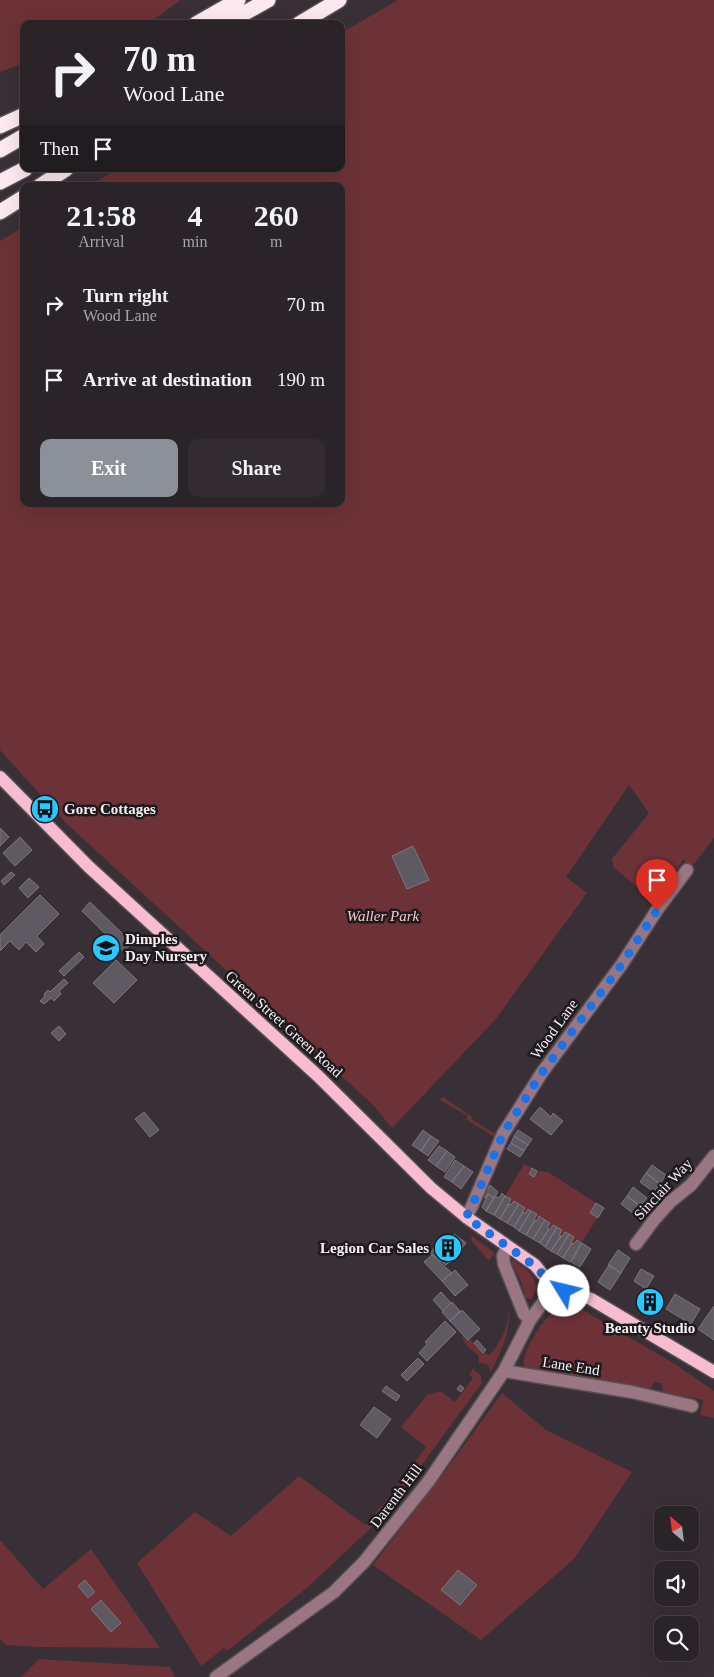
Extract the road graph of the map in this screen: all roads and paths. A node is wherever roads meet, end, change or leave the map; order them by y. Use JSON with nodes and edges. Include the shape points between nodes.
{"nodes":[{"id":1,"x":238,"y":0,"type":"edge"},
{"id":2,"x":268,"y":0,"type":"edge"},
{"id":3,"x":339,"y":0,"type":"edge"},
{"id":4,"x":203,"y":20,"type":"edge"},
{"id":5,"x":232,"y":20,"type":"edge"},
{"id":6,"x":306,"y":20,"type":"edge"},
{"id":7,"x":20,"y":117,"type":"edge"},
{"id":8,"x":0,"y":126,"type":"edge"},
{"id":9,"x":20,"y":138,"type":"edge"},
{"id":10,"x":0,"y":150,"type":"edge"},
{"id":11,"x":20,"y":172,"type":"edge"},
{"id":12,"x":61,"y":172,"type":"edge"},
{"id":13,"x":0,"y":182,"type":"edge"},
{"id":14,"x":46,"y":182,"type":"edge"},
{"id":15,"x":20,"y":200,"type":"edge"},
{"id":16,"x":0,"y":212,"type":"edge"},
{"id":17,"x":0,"y":777,"type":"edge"},
{"id":18,"x":687,"y":870,"type":"dead end"},
{"id":19,"x":714,"y":1156,"type":"edge"},
{"id":20,"x":466,"y":1217,"type":"junction"},
{"id":21,"x":636,"y":1244,"type":"dead end"},
{"id":22,"x":508,"y":1247,"type":"junction"},
{"id":23,"x":552,"y":1290,"type":"junction"},
{"id":24,"x":530,"y":1320,"type":"junction"},
{"id":25,"x":504,"y":1371,"type":"junction"},
{"id":26,"x":714,"y":1372,"type":"edge"},
{"id":27,"x":692,"y":1406,"type":"dead end"},
{"id":28,"x":216,"y":1677,"type":"edge"}],
"edges":[{"from":1,"to":4,"type":"highway"},
{"from":2,"to":5,"type":"highway"},
{"from":3,"to":6,"type":"highway"},
{"from":7,"to":8,"type":"highway"},
{"from":9,"to":10,"type":"highway"},
{"from":11,"to":13,"type":"highway"},
{"from":12,"to":14,"type":"highway"},
{"from":15,"to":16,"type":"highway"},
{"from":17,"to":20,"type":"main road","name":"Green Street Green Road","via":[[89,867],[318,1076],[431,1188]]},
{"from":18,"to":20,"type":"street","name":"Wood Lane","via":[[541,1074],[503,1134]]},
{"from":19,"to":21,"type":"street","name":"Sinclair Way"},
{"from":20,"to":22,"type":"main road","name":"Green Street Green Road"},
{"from":22,"to":23,"type":"main road","name":"Green Street Green Road","via":[[535,1266]]},
{"from":22,"to":24,"type":"street","via":[[503,1258],[524,1314]]},
{"from":23,"to":24,"type":"street","name":"Darenth Hill"},
{"from":23,"to":26,"type":"main road","via":[[592,1299]]},
{"from":24,"to":25,"type":"street","name":"Darenth Hill"},
{"from":25,"to":27,"type":"street","name":"Lane End","via":[[632,1392]]},
{"from":25,"to":28,"type":"street","name":"Darenth Hill","via":[[428,1482],[364,1562],[334,1592]]}]}
